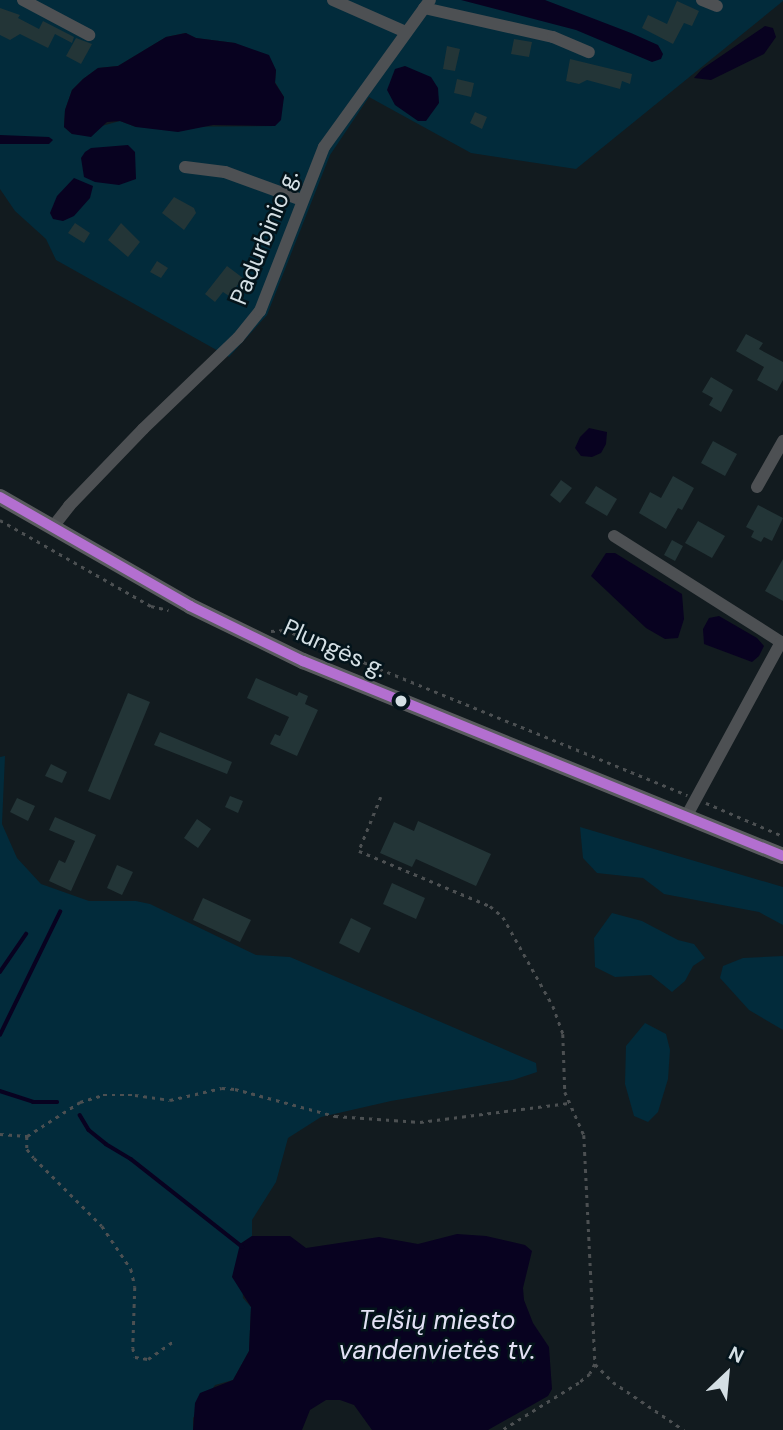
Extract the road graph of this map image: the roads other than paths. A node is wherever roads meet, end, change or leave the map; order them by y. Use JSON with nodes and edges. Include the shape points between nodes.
{"nodes":[{"id":1,"x":23,"y":0,"type":"edge"},
{"id":2,"x":333,"y":0,"type":"edge"},
{"id":3,"x":702,"y":0,"type":"edge"},
{"id":4,"x":427,"y":4,"type":"edge"},
{"id":5,"x":717,"y":6,"type":"dead end"},
{"id":6,"x":406,"y":32,"type":"junction"},
{"id":7,"x":89,"y":35,"type":"dead end"},
{"id":8,"x":589,"y":52,"type":"dead end"},
{"id":9,"x":185,"y":167,"type":"dead end"},
{"id":10,"x":302,"y":200,"type":"junction"},
{"id":11,"x":783,"y":441,"type":"edge"},
{"id":12,"x":757,"y":487,"type":"dead end"},
{"id":13,"x":0,"y":498,"type":"edge"},
{"id":14,"x":52,"y":528,"type":"junction"},
{"id":15,"x":614,"y":536,"type":"dead end"},
{"id":16,"x":781,"y":642,"type":"edge"},
{"id":17,"x":687,"y":817,"type":"junction"},
{"id":18,"x":783,"y":856,"type":"edge"}],
"edges":[{"from":1,"to":7,"type":"street"},
{"from":2,"to":6,"type":"street"},
{"from":3,"to":5,"type":"street"},
{"from":4,"to":6,"type":"street","name":"Padurbinio g."},
{"from":4,"to":8,"type":"street","via":[[553,37]]},
{"from":6,"to":10,"type":"street","name":"Padurbinio g.","via":[[324,147]]},
{"from":9,"to":10,"type":"street","via":[[225,172]]},
{"from":10,"to":14,"type":"street","name":"Padurbinio g.","via":[[260,311]]},
{"from":11,"to":12,"type":"street"},
{"from":13,"to":14,"type":"main road","name":"Plungės g."},
{"from":14,"to":17,"type":"main road","name":"Plungės g.","via":[[190,606],[303,661]]},
{"from":15,"to":16,"type":"street"},
{"from":16,"to":17,"type":"street"},
{"from":17,"to":18,"type":"main road","name":"Plungės g."}]}
